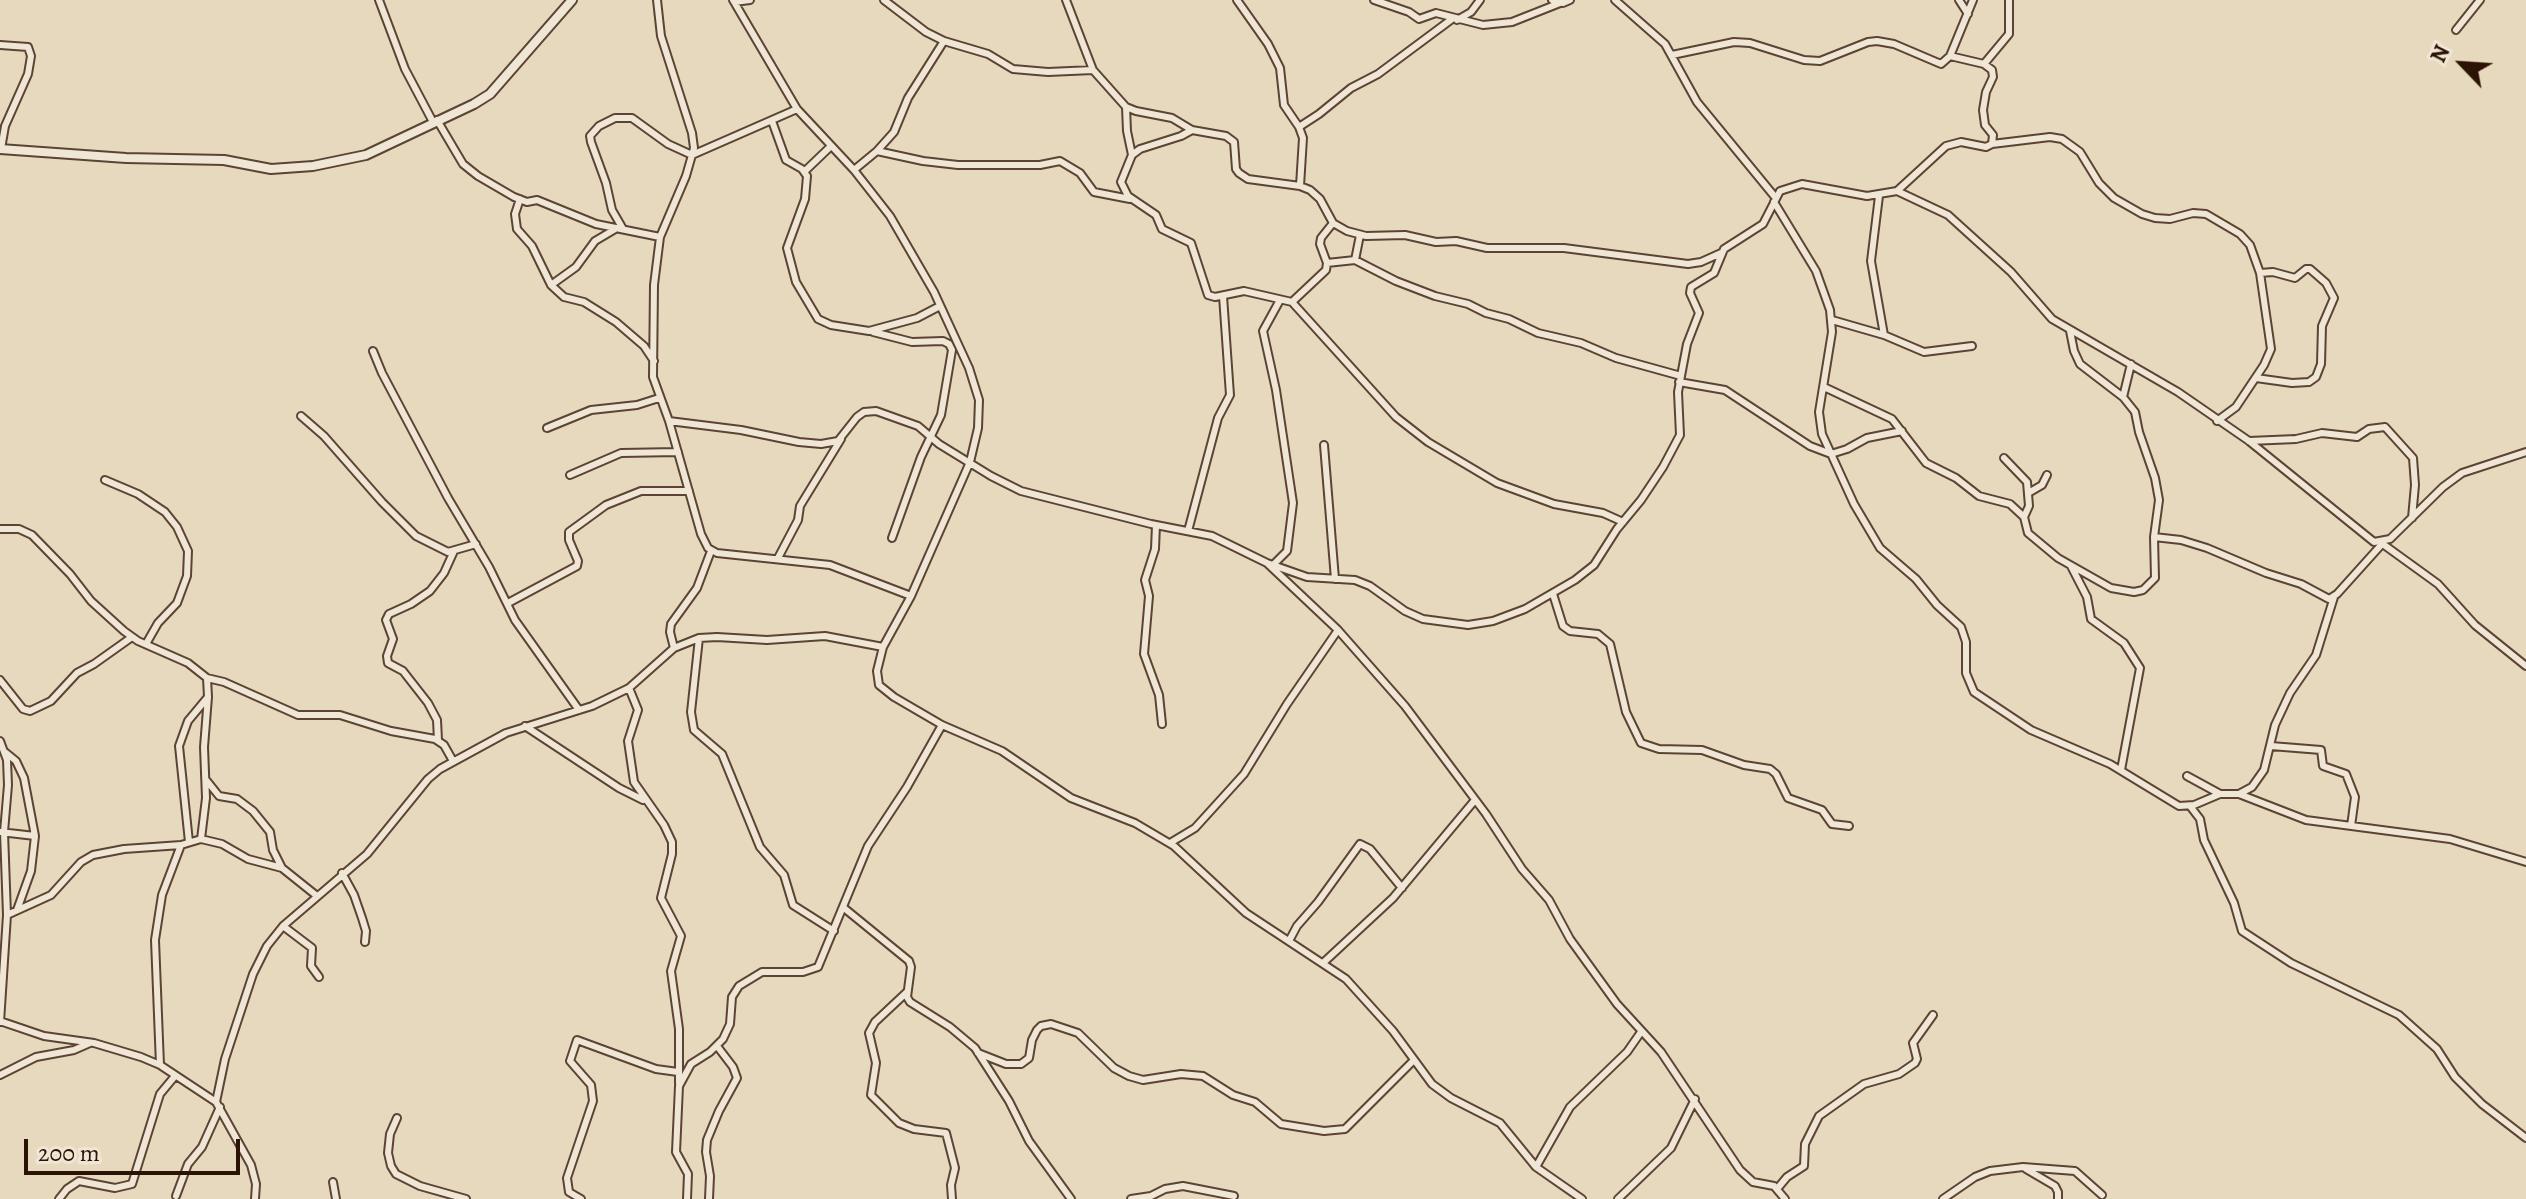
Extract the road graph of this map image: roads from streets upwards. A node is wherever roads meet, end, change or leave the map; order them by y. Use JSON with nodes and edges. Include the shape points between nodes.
{"nodes":[{"id":1,"x":379,"y":0,"type":"edge"},
{"id":2,"x":572,"y":0,"type":"edge"},
{"id":3,"x":657,"y":0,"type":"edge"},
{"id":4,"x":750,"y":0,"type":"edge"},
{"id":5,"x":884,"y":0,"type":"edge"},
{"id":6,"x":1066,"y":0,"type":"edge"},
{"id":7,"x":1237,"y":0,"type":"edge"},
{"id":8,"x":1374,"y":0,"type":"edge"},
{"id":9,"x":1480,"y":0,"type":"edge"},
{"id":10,"x":1552,"y":0,"type":"edge"},
{"id":11,"x":1570,"y":0,"type":"edge"},
{"id":12,"x":1615,"y":0,"type":"edge"},
{"id":13,"x":1959,"y":0,"type":"edge"},
{"id":14,"x":1973,"y":0,"type":"edge"},
{"id":15,"x":2009,"y":0,"type":"edge"},
{"id":16,"x":2480,"y":0,"type":"edge"},
{"id":17,"x":733,"y":1,"type":"edge"},
{"id":18,"x":1560,"y":3,"type":"junction"},
{"id":19,"x":1968,"y":14,"type":"junction"},
{"id":20,"x":1455,"y":19,"type":"junction"},
{"id":21,"x":2456,"y":30,"type":"dead end"},
{"id":22,"x":944,"y":41,"type":"junction"},
{"id":23,"x":0,"y":45,"type":"edge"},
{"id":24,"x":1672,"y":55,"type":"junction"},
{"id":25,"x":1950,"y":56,"type":"junction"},
{"id":26,"x":1984,"y":64,"type":"junction"},
{"id":27,"x":1093,"y":70,"type":"junction"},
{"id":28,"x":1126,"y":107,"type":"junction"},
{"id":29,"x":797,"y":109,"type":"junction"},
{"id":30,"x":435,"y":121,"type":"junction"},
{"id":31,"x":772,"y":121,"type":"junction"},
{"id":32,"x":1299,"y":127,"type":"junction"},
{"id":33,"x":1192,"y":130,"type":"junction"},
{"id":34,"x":1992,"y":144,"type":"junction"},
{"id":35,"x":830,"y":147,"type":"junction"},
{"id":36,"x":1,"y":149,"type":"edge"},
{"id":37,"x":877,"y":151,"type":"junction"},
{"id":38,"x":692,"y":155,"type":"junction"},
{"id":39,"x":1132,"y":155,"type":"junction"},
{"id":40,"x":854,"y":170,"type":"junction"},
{"id":41,"x":805,"y":171,"type":"junction"},
{"id":42,"x":1300,"y":186,"type":"junction"},
{"id":43,"x":1897,"y":191,"type":"junction"},
{"id":44,"x":1879,"y":196,"type":"junction"},
{"id":45,"x":520,"y":199,"type":"junction"},
{"id":46,"x":1133,"y":200,"type":"junction"},
{"id":47,"x":1775,"y":200,"type":"junction"},
{"id":48,"x":1333,"y":223,"type":"junction"},
{"id":49,"x":621,"y":228,"type":"junction"},
{"id":50,"x":1360,"y":235,"type":"junction"},
{"id":51,"x":660,"y":237,"type":"junction"},
{"id":52,"x":1722,"y":252,"type":"junction"},
{"id":53,"x":1355,"y":260,"type":"junction"},
{"id":54,"x":1327,"y":263,"type":"junction"},
{"id":55,"x":2260,"y":273,"type":"junction"},
{"id":56,"x":551,"y":285,"type":"junction"},
{"id":57,"x":1223,"y":296,"type":"junction"},
{"id":58,"x":1280,"y":300,"type":"junction"},
{"id":59,"x":1292,"y":302,"type":"junction"},
{"id":60,"x":940,"y":306,"type":"junction"},
{"id":61,"x":1832,"y":320,"type":"junction"},
{"id":62,"x":869,"y":331,"type":"junction"},
{"id":63,"x":2070,"y":331,"type":"junction"},
{"id":64,"x":1884,"y":335,"type":"junction"},
{"id":65,"x":1972,"y":346,"type":"dead end"},
{"id":66,"x":373,"y":351,"type":"dead end"},
{"id":67,"x":654,"y":361,"type":"junction"},
{"id":68,"x":2131,"y":364,"type":"junction"},
{"id":69,"x":2256,"y":378,"type":"junction"},
{"id":70,"x":1680,"y":379,"type":"junction"},
{"id":71,"x":1824,"y":387,"type":"junction"},
{"id":72,"x":2123,"y":397,"type":"junction"},
{"id":73,"x":659,"y":398,"type":"junction"},
{"id":74,"x":301,"y":416,"type":"dead end"},
{"id":75,"x":669,"y":421,"type":"junction"},
{"id":76,"x":2217,"y":421,"type":"junction"},
{"id":77,"x":547,"y":428,"type":"dead end"},
{"id":78,"x":1902,"y":431,"type":"junction"},
{"id":79,"x":931,"y":437,"type":"junction"},
{"id":80,"x":841,"y":439,"type":"junction"},
{"id":81,"x":2249,"y":441,"type":"junction"},
{"id":82,"x":1324,"y":445,"type":"dead end"},
{"id":83,"x":678,"y":452,"type":"junction"},
{"id":84,"x":2526,"y":452,"type":"edge"},
{"id":85,"x":1831,"y":454,"type":"junction"},
{"id":86,"x":2004,"y":458,"type":"dead end"},
{"id":87,"x":970,"y":462,"type":"junction"},
{"id":88,"x":570,"y":475,"type":"dead end"},
{"id":89,"x":2047,"y":475,"type":"dead end"},
{"id":90,"x":105,"y":480,"type":"dead end"},
{"id":91,"x":689,"y":491,"type":"junction"},
{"id":92,"x":2030,"y":492,"type":"junction"},
{"id":93,"x":2024,"y":517,"type":"junction"},
{"id":94,"x":2412,"y":518,"type":"junction"},
{"id":95,"x":1623,"y":522,"type":"junction"},
{"id":96,"x":1156,"y":525,"type":"junction"},
{"id":97,"x":0,"y":529,"type":"edge"},
{"id":98,"x":1188,"y":531,"type":"junction"},
{"id":99,"x":2154,"y":537,"type":"junction"},
{"id":100,"x":892,"y":538,"type":"dead end"},
{"id":101,"x":2381,"y":543,"type":"junction"},
{"id":102,"x":476,"y":544,"type":"junction"},
{"id":103,"x":454,"y":551,"type":"junction"},
{"id":104,"x":711,"y":551,"type":"junction"},
{"id":105,"x":778,"y":558,"type":"junction"},
{"id":106,"x":1270,"y":564,"type":"junction"},
{"id":107,"x":2071,"y":566,"type":"junction"},
{"id":108,"x":1335,"y":579,"type":"junction"},
{"id":109,"x":1553,"y":594,"type":"junction"},
{"id":110,"x":911,"y":596,"type":"junction"},
{"id":111,"x":2335,"y":596,"type":"junction"},
{"id":112,"x":508,"y":603,"type":"junction"},
{"id":113,"x":1338,"y":630,"type":"junction"},
{"id":114,"x":132,"y":637,"type":"junction"},
{"id":115,"x":699,"y":638,"type":"junction"},
{"id":116,"x":146,"y":644,"type":"junction"},
{"id":117,"x":883,"y":647,"type":"junction"},
{"id":118,"x":674,"y":648,"type":"junction"},
{"id":119,"x":2526,"y":666,"type":"edge"},
{"id":120,"x":207,"y":678,"type":"junction"},
{"id":121,"x":0,"y":680,"type":"edge"},
{"id":122,"x":629,"y":688,"type":"junction"},
{"id":123,"x":208,"y":697,"type":"junction"},
{"id":124,"x":579,"y":710,"type":"junction"},
{"id":125,"x":1162,"y":724,"type":"dead end"},
{"id":126,"x":942,"y":725,"type":"junction"},
{"id":127,"x":525,"y":726,"type":"junction"},
{"id":128,"x":438,"y":740,"type":"junction"},
{"id":129,"x":0,"y":741,"type":"edge"},
{"id":130,"x":2271,"y":746,"type":"junction"},
{"id":131,"x":5,"y":752,"type":"junction"},
{"id":132,"x":453,"y":761,"type":"junction"},
{"id":133,"x":2121,"y":770,"type":"junction"},
{"id":134,"x":2187,"y":776,"type":"dead end"},
{"id":135,"x":207,"y":781,"type":"junction"},
{"id":136,"x":2220,"y":794,"type":"junction"},
{"id":137,"x":2239,"y":794,"type":"junction"},
{"id":138,"x":1475,"y":800,"type":"junction"},
{"id":139,"x":646,"y":802,"type":"junction"},
{"id":140,"x":2190,"y":806,"type":"junction"},
{"id":141,"x":1849,"y":826,"type":"dead end"},
{"id":142,"x":2351,"y":826,"type":"junction"},
{"id":143,"x":2,"y":832,"type":"edge"},
{"id":144,"x":35,"y":836,"type":"junction"},
{"id":145,"x":201,"y":839,"type":"junction"},
{"id":146,"x":1170,"y":843,"type":"junction"},
{"id":147,"x":185,"y":844,"type":"junction"},
{"id":148,"x":2526,"y":862,"type":"edge"},
{"id":149,"x":282,"y":868,"type":"junction"},
{"id":150,"x":342,"y":873,"type":"junction"},
{"id":151,"x":1402,"y":888,"type":"junction"},
{"id":152,"x":317,"y":896,"type":"junction"},
{"id":153,"x":844,"y":908,"type":"junction"},
{"id":154,"x":17,"y":910,"type":"junction"},
{"id":155,"x":7,"y":915,"type":"junction"},
{"id":156,"x":3,"y":924,"type":"edge"},
{"id":157,"x":283,"y":926,"type":"junction"},
{"id":158,"x":834,"y":931,"type":"junction"},
{"id":159,"x":1289,"y":941,"type":"junction"},
{"id":160,"x":365,"y":942,"type":"dead end"},
{"id":161,"x":1323,"y":963,"type":"junction"},
{"id":162,"x":319,"y":977,"type":"dead end"},
{"id":163,"x":907,"y":992,"type":"junction"},
{"id":164,"x":1933,"y":1015,"type":"dead end"},
{"id":165,"x":0,"y":1021,"type":"edge"},
{"id":166,"x":1641,"y":1032,"type":"junction"},
{"id":167,"x":90,"y":1043,"type":"junction"},
{"id":168,"x":717,"y":1046,"type":"junction"},
{"id":169,"x":978,"y":1053,"type":"junction"},
{"id":170,"x":1414,"y":1060,"type":"junction"},
{"id":171,"x":160,"y":1065,"type":"junction"},
{"id":172,"x":678,"y":1072,"type":"junction"},
{"id":173,"x":0,"y":1075,"type":"edge"},
{"id":174,"x":175,"y":1076,"type":"junction"},
{"id":175,"x":679,"y":1086,"type":"junction"},
{"id":176,"x":1695,"y":1099,"type":"junction"},
{"id":177,"x":218,"y":1105,"type":"junction"},
{"id":178,"x":397,"y":1118,"type":"dead end"},
{"id":179,"x":2526,"y":1138,"type":"edge"},
{"id":180,"x":1536,"y":1167,"type":"junction"},
{"id":181,"x":2023,"y":1167,"type":"junction"},
{"id":182,"x":333,"y":1182,"type":"dead end"},
{"id":183,"x":1777,"y":1189,"type":"junction"},
{"id":184,"x":2102,"y":1195,"type":"dead end"},
{"id":185,"x":176,"y":1196,"type":"dead end"},
{"id":186,"x":1234,"y":1196,"type":"dead end"},
{"id":187,"x":59,"y":1199,"type":"edge"},
{"id":188,"x":255,"y":1199,"type":"edge"},
{"id":189,"x":336,"y":1199,"type":"edge"},
{"id":190,"x":466,"y":1199,"type":"edge"},
{"id":191,"x":581,"y":1199,"type":"edge"},
{"id":192,"x":687,"y":1199,"type":"edge"},
{"id":193,"x":709,"y":1199,"type":"edge"},
{"id":194,"x":952,"y":1199,"type":"edge"},
{"id":195,"x":1071,"y":1199,"type":"edge"},
{"id":196,"x":1131,"y":1199,"type":"edge"},
{"id":197,"x":1582,"y":1199,"type":"edge"},
{"id":198,"x":1618,"y":1199,"type":"edge"},
{"id":199,"x":1785,"y":1199,"type":"edge"},
{"id":200,"x":1943,"y":1199,"type":"edge"},
{"id":201,"x":2058,"y":1199,"type":"edge"}],
"edges":[{"from":1,"to":30,"type":"street","via":[[405,69]]},
{"from":2,"to":30,"type":"street","via":[[490,94]]},
{"from":3,"to":38,"type":"street","via":[[661,36],[692,133]]},
{"from":4,"to":17,"type":"street"},
{"from":5,"to":22,"type":"street"},
{"from":6,"to":27,"type":"street"},
{"from":7,"to":32,"type":"street","via":[[1279,65],[1284,105]]},
{"from":8,"to":20,"type":"street","via":[[1419,19],[1436,13]]},
{"from":9,"to":20,"type":"street","via":[[1471,12]]},
{"from":10,"to":18,"type":"street"},
{"from":11,"to":18,"type":"street"},
{"from":12,"to":24,"type":"street"},
{"from":13,"to":19,"type":"street"},
{"from":14,"to":19,"type":"street"},
{"from":15,"to":26,"type":"street","via":[[2009,34]]},
{"from":16,"to":21,"type":"street"},
{"from":17,"to":29,"type":"street"},
{"from":18,"to":20,"type":"street","via":[[1508,23],[1476,25]]},
{"from":19,"to":25,"type":"street"},
{"from":20,"to":32,"type":"street"},
{"from":22,"to":27,"type":"street","via":[[1017,69]]},
{"from":22,"to":37,"type":"street","via":[[908,98],[894,132]]},
{"from":23,"to":36,"type":"street","via":[[28,47],[31,56]]},
{"from":24,"to":25,"type":"street","via":[[1734,42],[1812,62],[1877,41],[1936,64]]},
{"from":24,"to":47,"type":"street","via":[[1697,102]]},
{"from":25,"to":26,"type":"street"},
{"from":26,"to":34,"type":"street","via":[[1993,73],[1983,110]]},
{"from":27,"to":28,"type":"street"},
{"from":28,"to":33,"type":"street","via":[[1172,118]]},
{"from":28,"to":39,"type":"street"},
{"from":29,"to":31,"type":"street"},
{"from":29,"to":35,"type":"street"},
{"from":30,"to":36,"type":"street","via":[[366,155],[279,169],[224,160]]},
{"from":30,"to":45,"type":"street","via":[[463,164]]},
{"from":31,"to":38,"type":"street"},
{"from":31,"to":41,"type":"street","via":[[786,160]]},
{"from":32,"to":42,"type":"street","via":[[1304,143]]},
{"from":33,"to":39,"type":"street"},
{"from":33,"to":42,"type":"street","via":[[1231,139],[1236,169],[1243,176]]},
{"from":34,"to":43,"type":"street","via":[[1946,146]]},
{"from":34,"to":55,"type":"street","via":[[2062,139],[2080,152],[2114,198],[2142,214],[2170,219],[2206,214],[2240,234]]},
{"from":35,"to":40,"type":"street"},
{"from":35,"to":41,"type":"street"},
{"from":37,"to":40,"type":"street"},
{"from":37,"to":46,"type":"street","via":[[926,162],[987,166],[1060,161],[1080,173],[1094,192]]},
{"from":38,"to":49,"type":"street","via":[[632,118],[609,120],[591,134]]},
{"from":38,"to":51,"type":"street"},
{"from":39,"to":46,"type":"street","via":[[1121,182]]},
{"from":40,"to":60,"type":"street","via":[[890,216]]},
{"from":41,"to":62,"type":"street","via":[[805,199],[787,248],[791,270],[818,319]]},
{"from":42,"to":48,"type":"street","via":[[1320,199]]},
{"from":43,"to":44,"type":"street"},
{"from":43,"to":63,"type":"street","via":[[1958,223]]},
{"from":44,"to":47,"type":"street","via":[[1802,184],[1784,188]]},
{"from":44,"to":64,"type":"street","via":[[1871,261]]},
{"from":45,"to":49,"type":"street"},
{"from":45,"to":56,"type":"street","via":[[516,226]]},
{"from":46,"to":57,"type":"street","via":[[1156,215],[1162,229],[1191,243],[1208,295]]},
{"from":47,"to":52,"type":"street","via":[[1763,224]]},
{"from":47,"to":61,"type":"street","via":[[1816,271]]},
{"from":48,"to":50,"type":"street"},
{"from":48,"to":54,"type":"street","via":[[1320,244]]},
{"from":49,"to":51,"type":"street"},
{"from":49,"to":56,"type":"street","via":[[595,241],[576,267]]},
{"from":50,"to":52,"type":"street","via":[[1405,235],[1487,248],[1587,250],[1688,264]]},
{"from":50,"to":53,"type":"street"},
{"from":51,"to":67,"type":"street"},
{"from":52,"to":70,"type":"street","via":[[1714,273],[1689,290],[1699,313]]},
{"from":53,"to":54,"type":"street"},
{"from":53,"to":70,"type":"street","via":[[1435,296]]},
{"from":54,"to":59,"type":"street","via":[[1322,276]]},
{"from":55,"to":69,"type":"street","via":[[2271,349]]},
{"from":55,"to":69,"type":"street","via":[[2292,278],[2310,269],[2334,298],[2322,326],[2316,377],[2292,383]]},
{"from":56,"to":67,"type":"street","via":[[616,322]]},
{"from":57,"to":58,"type":"street","via":[[1244,291]]},
{"from":57,"to":98,"type":"street","via":[[1230,395],[1218,419]]},
{"from":58,"to":59,"type":"street"},
{"from":58,"to":106,"type":"street","via":[[1263,331],[1293,503],[1287,551]]},
{"from":59,"to":95,"type":"street","via":[[1390,411],[1428,442],[1497,483]]},
{"from":60,"to":62,"type":"street"},
{"from":60,"to":87,"type":"street","via":[[979,400]]},
{"from":61,"to":64,"type":"street"},
{"from":61,"to":71,"type":"street"},
{"from":62,"to":79,"type":"street","via":[[905,341],[943,341],[952,348],[943,409]]},
{"from":63,"to":68,"type":"street"},
{"from":63,"to":72,"type":"street","via":[[2078,362]]},
{"from":64,"to":65,"type":"street","via":[[1931,353]]},
{"from":66,"to":102,"type":"street"},
{"from":67,"to":73,"type":"street"},
{"from":68,"to":72,"type":"street"},
{"from":68,"to":76,"type":"street"},
{"from":69,"to":76,"type":"street","via":[[2236,407]]},
{"from":70,"to":85,"type":"street","via":[[1725,390],[1810,446]]},
{"from":70,"to":95,"type":"street","via":[[1680,435]]},
{"from":71,"to":78,"type":"street","via":[[1892,419]]},
{"from":71,"to":85,"type":"street","via":[[1819,422]]},
{"from":72,"to":99,"type":"street","via":[[2135,412],[2158,490]]},
{"from":73,"to":75,"type":"street"},
{"from":73,"to":77,"type":"street","via":[[591,410]]},
{"from":74,"to":103,"type":"street","via":[[416,536]]},
{"from":75,"to":80,"type":"street","via":[[814,444]]},
{"from":75,"to":83,"type":"street"},
{"from":76,"to":81,"type":"street"},
{"from":78,"to":85,"type":"street","via":[[1867,438]]},
{"from":78,"to":93,"type":"street","via":[[1926,463],[1979,496],[2010,504]]},
{"from":79,"to":80,"type":"street","via":[[912,424],[871,410],[857,417]]},
{"from":79,"to":87,"type":"street"},
{"from":79,"to":100,"type":"street"},
{"from":80,"to":105,"type":"street","via":[[800,506]]},
{"from":81,"to":94,"type":"street","via":[[2322,433],[2357,437],[2369,429],[2387,428],[2413,458]]},
{"from":81,"to":101,"type":"street"},
{"from":82,"to":108,"type":"street"},
{"from":83,"to":88,"type":"street","via":[[621,453]]},
{"from":83,"to":91,"type":"street"},
{"from":84,"to":94,"type":"street","via":[[2462,473]]},
{"from":85,"to":133,"type":"street","via":[[1880,548],[1961,627],[1966,673],[1974,692],[2042,736]]},
{"from":86,"to":92,"type":"street","via":[[2023,476]]},
{"from":87,"to":96,"type":"street","via":[[1032,494]]},
{"from":87,"to":110,"type":"street"},
{"from":89,"to":92,"type":"street"},
{"from":90,"to":116,"type":"street","via":[[165,512],[188,551],[187,576],[177,603]]},
{"from":91,"to":104,"type":"street"},
{"from":91,"to":112,"type":"street","via":[[635,492],[606,505],[569,532],[577,566]]},
{"from":92,"to":93,"type":"street"},
{"from":93,"to":107,"type":"street","via":[[2028,533]]},
{"from":94,"to":101,"type":"street"},
{"from":95,"to":109,"type":"street","via":[[1589,570]]},
{"from":96,"to":98,"type":"street"},
{"from":96,"to":125,"type":"street","via":[[1145,580],[1149,596],[1144,654],[1159,695]]},
{"from":97,"to":114,"type":"street","via":[[32,535],[91,601]]},
{"from":98,"to":106,"type":"street","via":[[1226,540]]},
{"from":99,"to":107,"type":"street","via":[[2155,578],[2143,590],[2111,588]]},
{"from":99,"to":111,"type":"street","via":[[2191,543],[2326,598]]},
{"from":101,"to":111,"type":"street"},
{"from":101,"to":119,"type":"street","via":[[2438,584],[2481,631]]},
{"from":102,"to":103,"type":"street"},
{"from":102,"to":112,"type":"street"},
{"from":103,"to":128,"type":"street","via":[[430,591],[386,620],[393,639],[387,659],[428,703],[437,720]]},
{"from":104,"to":105,"type":"street"},
{"from":104,"to":118,"type":"street","via":[[697,588],[671,624]]},
{"from":105,"to":110,"type":"street","via":[[839,568]]},
{"from":106,"to":108,"type":"street","via":[[1307,577]]},
{"from":106,"to":113,"type":"street"},
{"from":107,"to":133,"type":"street","via":[[2087,597],[2091,619],[2124,643],[2140,668]]},
{"from":108,"to":109,"type":"street","via":[[1362,583],[1405,611],[1468,625],[1493,621]]},
{"from":109,"to":141,"type":"street","via":[[1563,626],[1598,634],[1610,644],[1626,712],[1641,743],[1702,750],[1772,770],[1788,798],[1822,810],[1832,824]]},
{"from":110,"to":117,"type":"street"},
{"from":111,"to":130,"type":"street","via":[[2316,655],[2289,695]]},
{"from":112,"to":124,"type":"street"},
{"from":113,"to":138,"type":"street","via":[[1412,715]]},
{"from":113,"to":146,"type":"street","via":[[1244,774],[1195,828]]},
{"from":114,"to":116,"type":"street"},
{"from":114,"to":121,"type":"street","via":[[77,673],[51,701],[30,711]]},
{"from":115,"to":117,"type":"street","via":[[825,636]]},
{"from":115,"to":118,"type":"street"},
{"from":115,"to":158,"type":"street","via":[[694,730],[722,754],[760,847],[784,875],[793,905]]},
{"from":116,"to":120,"type":"street"},
{"from":117,"to":126,"type":"street","via":[[879,685]]},
{"from":118,"to":122,"type":"street"},
{"from":120,"to":123,"type":"street"},
{"from":120,"to":128,"type":"street","via":[[298,715],[340,715]]},
{"from":122,"to":124,"type":"street"},
{"from":122,"to":139,"type":"street","via":[[638,710],[628,748],[634,782]]},
{"from":123,"to":135,"type":"street"},
{"from":123,"to":147,"type":"street","via":[[188,721],[179,746]]},
{"from":124,"to":127,"type":"street"},
{"from":126,"to":146,"type":"street","via":[[1002,751],[1071,798]]},
{"from":126,"to":153,"type":"street","via":[[868,846]]},
{"from":127,"to":132,"type":"street"},
{"from":127,"to":139,"type":"street"},
{"from":128,"to":132,"type":"street"},
{"from":129,"to":131,"type":"street"},
{"from":130,"to":137,"type":"street","via":[[2264,770]]},
{"from":130,"to":142,"type":"street","via":[[2321,750],[2323,766],[2346,774],[2355,797]]},
{"from":131,"to":143,"type":"street","via":[[8,785]]},
{"from":131,"to":144,"type":"street","via":[[24,778]]},
{"from":132,"to":150,"type":"street","via":[[428,779],[367,854]]},
{"from":133,"to":140,"type":"street","via":[[2174,804]]},
{"from":134,"to":136,"type":"street"},
{"from":135,"to":145,"type":"street"},
{"from":135,"to":149,"type":"street","via":[[216,795],[237,799],[253,811],[270,832]]},
{"from":136,"to":137,"type":"street"},
{"from":136,"to":140,"type":"street"},
{"from":137,"to":142,"type":"street","via":[[2298,818]]},
{"from":138,"to":151,"type":"street"},
{"from":138,"to":166,"type":"street"},
{"from":139,"to":172,"type":"street","via":[[672,842],[661,898],[680,934],[671,971]]},
{"from":140,"to":179,"type":"street","via":[[2200,819],[2242,931],[2291,963],[2399,1015],[2437,1049],[2482,1104]]},
{"from":142,"to":148,"type":"street","via":[[2450,839]]},
{"from":143,"to":144,"type":"street"},
{"from":143,"to":155,"type":"street"},
{"from":144,"to":154,"type":"street","via":[[31,871]]},
{"from":145,"to":147,"type":"street"},
{"from":145,"to":149,"type":"street"},
{"from":146,"to":159,"type":"street","via":[[1246,913]]},
{"from":147,"to":154,"type":"street","via":[[93,855],[51,895]]},
{"from":147,"to":171,"type":"street","via":[[162,895],[155,940]]},
{"from":149,"to":152,"type":"street"},
{"from":150,"to":152,"type":"street"},
{"from":150,"to":160,"type":"street","via":[[362,918]]},
{"from":151,"to":159,"type":"street","via":[[1360,844]]},
{"from":151,"to":161,"type":"street"},
{"from":152,"to":157,"type":"street"},
{"from":153,"to":158,"type":"street"},
{"from":153,"to":163,"type":"street","via":[[909,961]]},
{"from":154,"to":155,"type":"street"},
{"from":155,"to":156,"type":"street"},
{"from":156,"to":165,"type":"street"},
{"from":157,"to":162,"type":"street","via":[[312,948],[311,964]]},
{"from":157,"to":177,"type":"street","via":[[253,974],[222,1069]]},
{"from":158,"to":168,"type":"street","via":[[815,969],[762,972],[739,986],[732,997],[728,1030]]},
{"from":159,"to":161,"type":"street"},
{"from":161,"to":170,"type":"street","via":[[1344,977]]},
{"from":163,"to":169,"type":"street","via":[[914,1006],[950,1027]]},
{"from":163,"to":194,"type":"street","via":[[869,1033],[876,1063],[871,1095],[899,1123],[946,1133],[955,1168]]},
{"from":164,"to":183,"type":"street","via":[[1913,1043],[1915,1063],[1899,1074],[1865,1083],[1819,1116],[1805,1144],[1804,1166]]},
{"from":165,"to":167,"type":"street","via":[[44,1036]]},
{"from":166,"to":176,"type":"street"},
{"from":166,"to":180,"type":"street","via":[[1570,1107]]},
{"from":167,"to":171,"type":"street"},
{"from":167,"to":173,"type":"street","via":[[36,1057]]},
{"from":168,"to":175,"type":"street","via":[[691,1064]]},
{"from":168,"to":193,"type":"street","via":[[737,1078],[707,1140]]},
{"from":169,"to":170,"type":"street","via":[[1021,1064],[1029,1058],[1037,1030],[1051,1024],[1078,1033],[1129,1076],[1143,1080],[1196,1074],[1255,1102],[1281,1124],[1324,1131],[1345,1129]]},
{"from":169,"to":195,"type":"street","via":[[1029,1141]]},
{"from":170,"to":180,"type":"street","via":[[1439,1090],[1504,1126]]},
{"from":171,"to":174,"type":"street"},
{"from":172,"to":175,"type":"street"},
{"from":172,"to":191,"type":"street","via":[[577,1040],[570,1061],[591,1085],[593,1101],[567,1178],[569,1192]]},
{"from":174,"to":177,"type":"street"},
{"from":174,"to":187,"type":"street","via":[[160,1094],[132,1184],[115,1188],[79,1181]]},
{"from":175,"to":192,"type":"street","via":[[676,1152],[688,1174]]},
{"from":176,"to":183,"type":"street","via":[[1750,1180]]},
{"from":176,"to":198,"type":"street","via":[[1668,1151]]},
{"from":177,"to":185,"type":"street"},
{"from":177,"to":188,"type":"street","via":[[251,1165]]},
{"from":178,"to":190,"type":"street","via":[[388,1153],[396,1174]]},
{"from":180,"to":197,"type":"street"},
{"from":181,"to":184,"type":"street","via":[[2075,1171]]},
{"from":181,"to":200,"type":"street","via":[[1975,1177]]},
{"from":181,"to":201,"type":"street","via":[[2055,1186]]},
{"from":182,"to":189,"type":"street"},
{"from":183,"to":199,"type":"street"},
{"from":186,"to":196,"type":"street","via":[[1183,1186]]}]}
